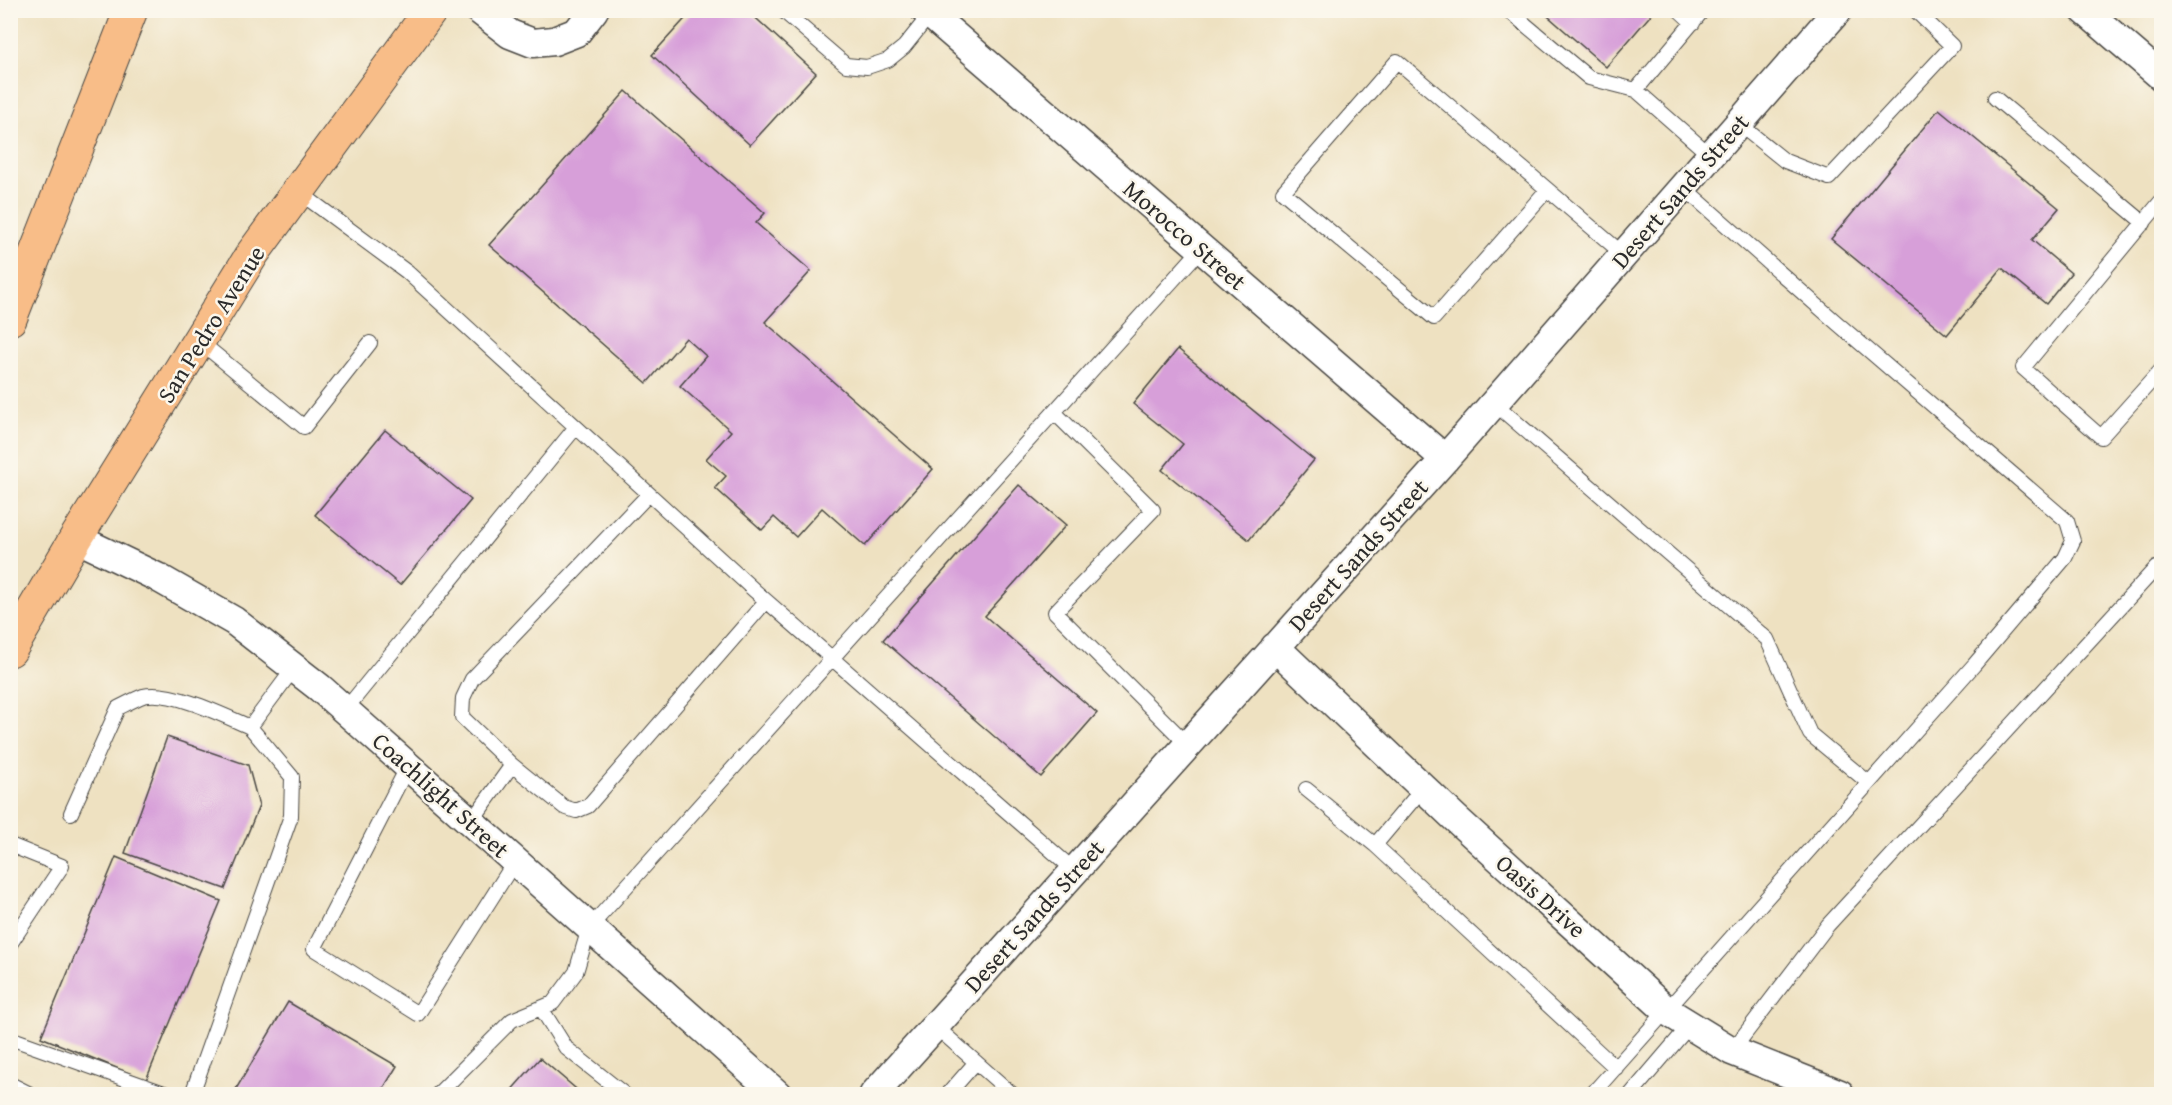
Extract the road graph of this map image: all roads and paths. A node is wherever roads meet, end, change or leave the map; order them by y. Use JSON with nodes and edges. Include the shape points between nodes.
{"nodes":[{"id":1,"x":131,"y":10,"type":"edge"},
{"id":2,"x":431,"y":10,"type":"edge"},
{"id":3,"x":479,"y":10,"type":"edge"},
{"id":4,"x":594,"y":10,"type":"edge"},
{"id":5,"x":782,"y":10,"type":"edge"},
{"id":6,"x":1508,"y":10,"type":"edge"},
{"id":7,"x":1679,"y":10,"type":"edge"},
{"id":8,"x":1703,"y":10,"type":"edge"},
{"id":9,"x":1838,"y":10,"type":"edge"},
{"id":10,"x":1916,"y":10,"type":"edge"},
{"id":11,"x":2084,"y":10,"type":"edge"},
{"id":12,"x":929,"y":12,"type":"edge"},
{"id":13,"x":1693,"y":23,"type":"junction"},
{"id":14,"x":2162,"y":77,"type":"edge"},
{"id":15,"x":1636,"y":90,"type":"junction"},
{"id":16,"x":1995,"y":98,"type":"dead end"},
{"id":17,"x":1739,"y":124,"type":"junction"},
{"id":18,"x":1711,"y":156,"type":"junction"},
{"id":19,"x":1683,"y":187,"type":"junction"},
{"id":20,"x":1547,"y":190,"type":"junction"},
{"id":21,"x":299,"y":192,"type":"junction"},
{"id":22,"x":2162,"y":200,"type":"edge"},
{"id":23,"x":2144,"y":223,"type":"junction"},
{"id":24,"x":1201,"y":249,"type":"junction"},
{"id":25,"x":1624,"y":255,"type":"junction"},
{"id":26,"x":10,"y":319,"type":"edge"},
{"id":27,"x":199,"y":341,"type":"junction"},
{"id":28,"x":370,"y":343,"type":"dead end"},
{"id":29,"x":2162,"y":369,"type":"edge"},
{"id":30,"x":1494,"y":403,"type":"junction"},
{"id":31,"x":1054,"y":412,"type":"junction"},
{"id":32,"x":576,"y":427,"type":"junction"},
{"id":33,"x":1445,"y":459,"type":"junction"},
{"id":34,"x":649,"y":494,"type":"junction"},
{"id":35,"x":76,"y":538,"type":"junction"},
{"id":36,"x":2162,"y":572,"type":"edge"},
{"id":37,"x":766,"y":601,"type":"junction"},
{"id":38,"x":1275,"y":647,"type":"junction"},
{"id":39,"x":10,"y":650,"type":"edge"},
{"id":40,"x":832,"y":659,"type":"junction"},
{"id":41,"x":294,"y":668,"type":"junction"},
{"id":42,"x":345,"y":710,"type":"junction"},
{"id":43,"x":250,"y":727,"type":"junction"},
{"id":44,"x":1188,"y":745,"type":"junction"},
{"id":45,"x":512,"y":765,"type":"junction"},
{"id":46,"x":408,"y":766,"type":"junction"},
{"id":47,"x":1869,"y":783,"type":"junction"},
{"id":48,"x":1423,"y":788,"type":"junction"},
{"id":49,"x":1306,"y":789,"type":"dead end"},
{"id":50,"x":71,"y":813,"type":"dead end"},
{"id":51,"x":471,"y":822,"type":"junction"},
{"id":52,"x":10,"y":845,"type":"edge"},
{"id":53,"x":1375,"y":845,"type":"junction"},
{"id":54,"x":515,"y":861,"type":"junction"},
{"id":55,"x":1075,"y":871,"type":"junction"},
{"id":56,"x":589,"y":927,"type":"junction"},
{"id":57,"x":10,"y":944,"type":"edge"},
{"id":58,"x":541,"y":1008,"type":"junction"},
{"id":59,"x":1678,"y":1018,"type":"junction"},
{"id":60,"x":935,"y":1026,"type":"junction"},
{"id":61,"x":10,"y":1038,"type":"edge"},
{"id":62,"x":1732,"y":1051,"type":"junction"},
{"id":63,"x":975,"y":1062,"type":"junction"},
{"id":64,"x":1616,"y":1068,"type":"junction"},
{"id":65,"x":10,"y":1084,"type":"edge"},
{"id":66,"x":1825,"y":1092,"type":"edge"},
{"id":67,"x":30,"y":1095,"type":"edge"},
{"id":68,"x":167,"y":1095,"type":"edge"},
{"id":69,"x":192,"y":1095,"type":"edge"},
{"id":70,"x":438,"y":1095,"type":"edge"},
{"id":71,"x":624,"y":1095,"type":"edge"},
{"id":72,"x":777,"y":1095,"type":"edge"},
{"id":73,"x":874,"y":1095,"type":"edge"},
{"id":74,"x":948,"y":1095,"type":"edge"},
{"id":75,"x":1012,"y":1095,"type":"edge"},
{"id":76,"x":1592,"y":1095,"type":"edge"},
{"id":77,"x":1631,"y":1095,"type":"edge"}],
"edges":[{"from":1,"to":26,"type":"main road"},
{"from":2,"to":21,"type":"main road","name":"San Pedro Avenue"},
{"from":3,"to":4,"type":"street","via":[[510,34],[533,43],[554,41],[577,32]]},
{"from":5,"to":12,"type":"lane","via":[[846,65],[867,67],[888,60],[904,47]]},
{"from":6,"to":15,"type":"lane","via":[[1589,78]]},
{"from":7,"to":13,"type":"lane"},
{"from":8,"to":13,"type":"lane"},
{"from":9,"to":17,"type":"street","name":"Desert Sands Street"},
{"from":10,"to":17,"type":"lane","via":[[1952,46],[1829,178],[1785,161]]},
{"from":11,"to":14,"type":"street"},
{"from":12,"to":24,"type":"street","name":"Morocco Street"},
{"from":13,"to":15,"type":"lane"},
{"from":15,"to":18,"type":"lane"},
{"from":16,"to":23,"type":"lane"},
{"from":17,"to":18,"type":"street","name":"Desert Sands Street"},
{"from":18,"to":19,"type":"street","name":"Desert Sands Street"},
{"from":19,"to":25,"type":"street","name":"Desert Sands Street"},
{"from":19,"to":47,"type":"lane","via":[[2067,521],[2073,541],[2065,558]]},
{"from":20,"to":20,"type":"lane","via":[[1396,61],[1283,192],[1434,318]]},
{"from":20,"to":25,"type":"lane"},
{"from":21,"to":27,"type":"main road","name":"San Pedro Avenue"},
{"from":21,"to":32,"type":"lane","via":[[407,272]]},
{"from":22,"to":23,"type":"lane"},
{"from":23,"to":29,"type":"lane","via":[[2023,368],[2101,437]]},
{"from":24,"to":31,"type":"lane"},
{"from":24,"to":33,"type":"street","name":"Morocco Street"},
{"from":25,"to":30,"type":"street","name":"Desert Sands Street"},
{"from":27,"to":28,"type":"lane","via":[[304,427]]},
{"from":27,"to":35,"type":"main road","name":"San Pedro Avenue"},
{"from":30,"to":33,"type":"street","name":"Desert Sands Street"},
{"from":30,"to":47,"type":"lane","via":[[1767,639],[1810,734]]},
{"from":31,"to":40,"type":"lane"},
{"from":31,"to":44,"type":"lane","via":[[1153,510],[1055,612]]},
{"from":32,"to":34,"type":"lane"},
{"from":32,"to":42,"type":"lane"},
{"from":33,"to":38,"type":"street","name":"Desert Sands Street"},
{"from":34,"to":37,"type":"lane"},
{"from":34,"to":45,"type":"lane","via":[[472,678],[463,698],[462,717]]},
{"from":35,"to":39,"type":"main road","name":"San Pedro Avenue"},
{"from":35,"to":41,"type":"street","name":"Coachlight Street","via":[[157,577],[234,621]]},
{"from":36,"to":62,"type":"lane","via":[[2156,568],[1828,925]]},
{"from":37,"to":40,"type":"lane"},
{"from":37,"to":45,"type":"lane","via":[[588,806],[576,811],[564,807]]},
{"from":38,"to":44,"type":"street","name":"Desert Sands Street"},
{"from":38,"to":48,"type":"street","name":"Oasis Drive"},
{"from":40,"to":55,"type":"lane"},
{"from":40,"to":56,"type":"lane"},
{"from":41,"to":42,"type":"street","name":"Coachlight Street"},
{"from":41,"to":43,"type":"lane"},
{"from":42,"to":46,"type":"street","name":"Coachlight Street"},
{"from":43,"to":50,"type":"lane","via":[[208,708],[170,697],[145,696],[118,708]]},
{"from":43,"to":69,"type":"lane","via":[[292,777],[291,816]]},
{"from":44,"to":55,"type":"street","name":"Desert Sands Street"},
{"from":45,"to":51,"type":"lane"},
{"from":46,"to":51,"type":"street","name":"Coachlight Street"},
{"from":46,"to":54,"type":"lane","via":[[314,949],[418,1014]]},
{"from":47,"to":59,"type":"lane"},
{"from":48,"to":53,"type":"lane"},
{"from":48,"to":59,"type":"street","name":"Oasis Drive"},
{"from":49,"to":53,"type":"lane"},
{"from":51,"to":54,"type":"street","name":"Coachlight Street"},
{"from":52,"to":57,"type":"lane","via":[[62,866]]},
{"from":53,"to":64,"type":"lane"},
{"from":54,"to":56,"type":"street","name":"Coachlight Street"},
{"from":55,"to":60,"type":"street","name":"Desert Sands Street"},
{"from":56,"to":58,"type":"lane","via":[[576,972],[554,1003]]},
{"from":56,"to":72,"type":"street","name":"Coachlight Street"},
{"from":58,"to":70,"type":"lane","via":[[512,1020]]},
{"from":58,"to":71,"type":"lane","via":[[566,1048]]},
{"from":59,"to":62,"type":"street","name":"Oasis Drive"},
{"from":59,"to":64,"type":"lane"},
{"from":59,"to":77,"type":"lane"},
{"from":60,"to":63,"type":"lane"},
{"from":60,"to":73,"type":"street","name":"Desert Sands Street"},
{"from":61,"to":68,"type":"lane"},
{"from":62,"to":66,"type":"street","name":"Oasis Drive"},
{"from":63,"to":74,"type":"lane"},
{"from":63,"to":75,"type":"lane"},
{"from":64,"to":76,"type":"lane"},
{"from":65,"to":67,"type":"lane"}]}
